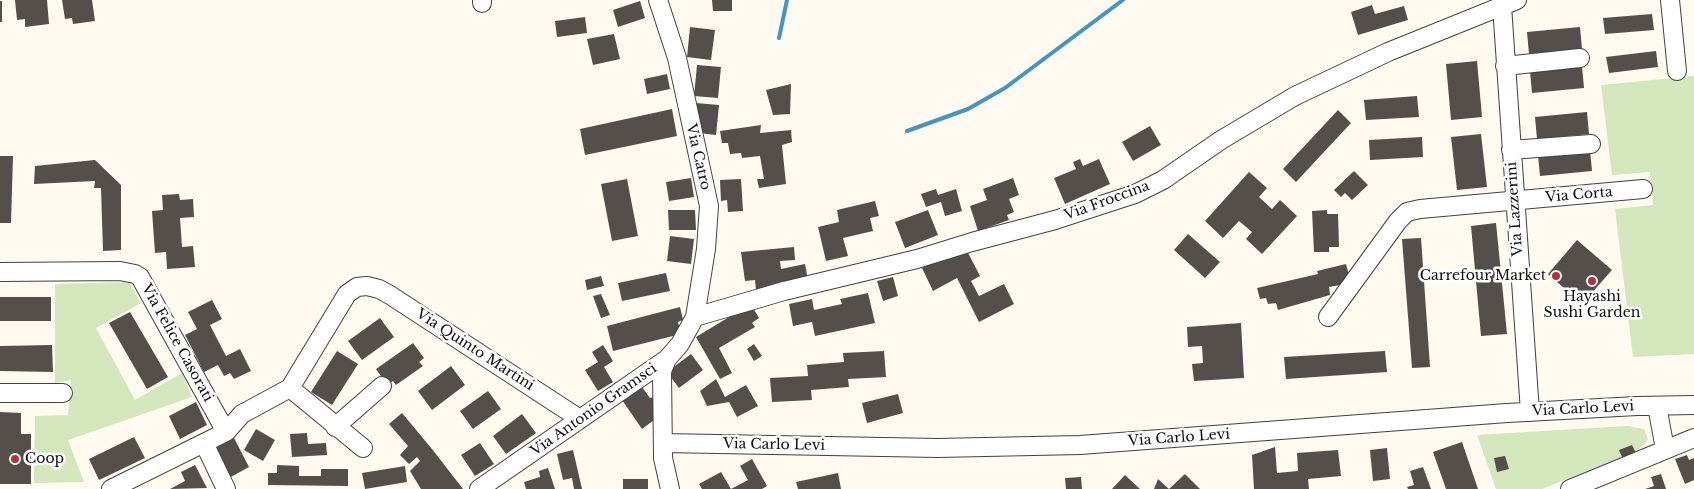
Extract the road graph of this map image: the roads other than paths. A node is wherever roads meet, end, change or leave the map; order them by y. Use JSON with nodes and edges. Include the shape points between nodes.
{"nodes":[{"id":1,"x":658,"y":0,"type":"edge"},
{"id":2,"x":1670,"y":0,"type":"edge"},
{"id":3,"x":1509,"y":3,"type":"edge"},
{"id":4,"x":1580,"y":58,"type":"dead end"},
{"id":5,"x":1505,"y":66,"type":"junction"},
{"id":6,"x":1677,"y":71,"type":"dead end"},
{"id":7,"x":1591,"y":144,"type":"dead end"},
{"id":8,"x":1511,"y":150,"type":"junction"},
{"id":9,"x":1643,"y":189,"type":"dead end"},
{"id":10,"x":1514,"y":200,"type":"junction"},
{"id":11,"x":0,"y":272,"type":"edge"},
{"id":12,"x":694,"y":317,"type":"junction"},
{"id":13,"x":1328,"y":317,"type":"dead end"},
{"id":14,"x":667,"y":359,"type":"junction"},
{"id":15,"x":382,"y":386,"type":"dead end"},
{"id":16,"x":290,"y":388,"type":"junction"},
{"id":17,"x":0,"y":393,"type":"edge"},
{"id":18,"x":63,"y":393,"type":"dead end"},
{"id":19,"x":1694,"y":405,"type":"edge"},
{"id":20,"x":1657,"y":406,"type":"junction"},
{"id":21,"x":1530,"y":412,"type":"junction"},
{"id":22,"x":580,"y":419,"type":"junction"},
{"id":23,"x":335,"y":427,"type":"junction"},
{"id":24,"x":226,"y":432,"type":"junction"},
{"id":25,"x":1694,"y":438,"type":"edge"},
{"id":26,"x":204,"y":443,"type":"junction"},
{"id":27,"x":663,"y":443,"type":"junction"},
{"id":28,"x":362,"y":448,"type":"dead end"},
{"id":29,"x":1665,"y":449,"type":"junction"},
{"id":30,"x":111,"y":489,"type":"edge"},
{"id":31,"x":226,"y":489,"type":"edge"},
{"id":32,"x":479,"y":489,"type":"edge"},
{"id":33,"x":670,"y":489,"type":"edge"},
{"id":34,"x":1570,"y":489,"type":"edge"}],
"edges":[{"from":1,"to":12,"type":"street","name":"Via Catro","via":[[677,58],[708,206],[706,249]]},
{"from":2,"to":6,"type":"street"},
{"from":3,"to":5,"type":"street","name":"Via Lazzerini"},
{"from":3,"to":12,"type":"street","name":"Via Froccina","via":[[1388,52],[1295,96],[1148,188],[1055,220]]},
{"from":4,"to":5,"type":"street"},
{"from":5,"to":8,"type":"street","name":"Via Lazzerini"},
{"from":7,"to":8,"type":"street"},
{"from":8,"to":10,"type":"street","name":"Via Lazzerini"},
{"from":9,"to":10,"type":"street","name":"Via Corta"},
{"from":10,"to":13,"type":"street","name":"Via Corta","via":[[1407,212]]},
{"from":10,"to":21,"type":"street","name":"Via Lazzerini"},
{"from":11,"to":24,"type":"street","name":"Via Felice Casorati","via":[[120,271],[140,278]]},
{"from":12,"to":14,"type":"street","name":"Via Antonio Gramsci","via":[[680,344]]},
{"from":14,"to":22,"type":"street","name":"Via Antonio Gramsci"},
{"from":14,"to":27,"type":"street","via":[[662,371]]},
{"from":15,"to":23,"type":"street"},
{"from":16,"to":22,"type":"street","name":"Via Quinto Martini","via":[[347,294],[356,287],[367,286],[390,295]]},
{"from":16,"to":23,"type":"street"},
{"from":16,"to":24,"type":"street","via":[[242,414]]},
{"from":17,"to":18,"type":"street"},
{"from":19,"to":20,"type":"street","name":"Via Carlo Levi"},
{"from":20,"to":21,"type":"street","name":"Via Carlo Levi"},
{"from":20,"to":29,"type":"street"},
{"from":21,"to":27,"type":"street","name":"Via Carlo Levi","via":[[1071,445],[938,448]]},
{"from":22,"to":32,"type":"street","name":"Via Antonio Gramsci"},
{"from":23,"to":28,"type":"street"},
{"from":24,"to":26,"type":"street"},
{"from":25,"to":29,"type":"street"},
{"from":26,"to":30,"type":"street"},
{"from":26,"to":31,"type":"street"},
{"from":27,"to":33,"type":"street"},
{"from":29,"to":34,"type":"street"}]}
